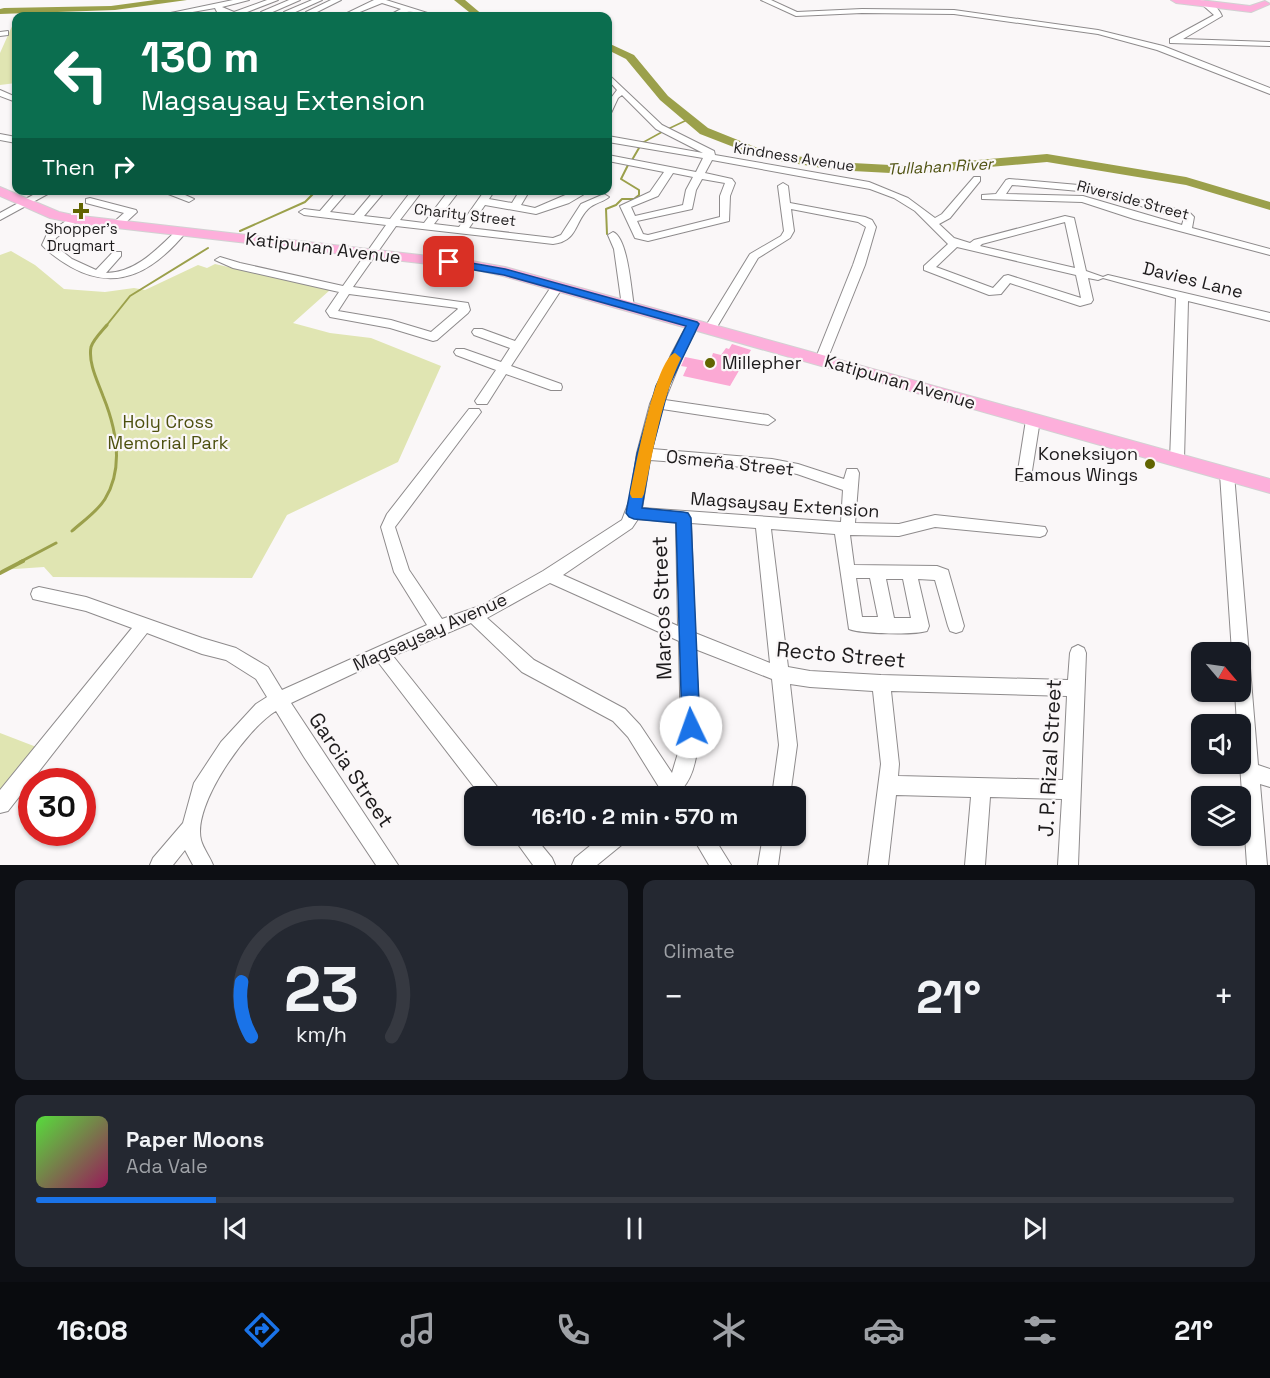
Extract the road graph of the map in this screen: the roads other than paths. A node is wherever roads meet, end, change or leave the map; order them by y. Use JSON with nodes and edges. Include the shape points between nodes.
{"nodes":[{"id":1,"x":246,"y":0,"type":"edge"},
{"id":2,"x":274,"y":0,"type":"edge"},
{"id":3,"x":296,"y":0,"type":"edge"},
{"id":4,"x":318,"y":0,"type":"edge"},
{"id":5,"x":338,"y":0,"type":"edge"},
{"id":6,"x":359,"y":0,"type":"edge"},
{"id":7,"x":765,"y":0,"type":"edge"},
{"id":8,"x":1176,"y":0,"type":"edge"},
{"id":9,"x":1208,"y":1,"type":"edge"},
{"id":10,"x":381,"y":3,"type":"edge"},
{"id":11,"x":1267,"y":4,"type":"edge"},
{"id":12,"x":217,"y":5,"type":"junction"},
{"id":13,"x":408,"y":9,"type":"junction"},
{"id":14,"x":194,"y":10,"type":"junction"},
{"id":15,"x":339,"y":10,"type":"dead end"},
{"id":16,"x":182,"y":12,"type":"edge"},
{"id":17,"x":196,"y":12,"type":"edge"},
{"id":18,"x":226,"y":12,"type":"edge"},
{"id":19,"x":242,"y":12,"type":"edge"},
{"id":20,"x":265,"y":12,"type":"edge"},
{"id":21,"x":288,"y":12,"type":"edge"},
{"id":22,"x":309,"y":12,"type":"edge"},
{"id":23,"x":356,"y":12,"type":"edge"},
{"id":24,"x":401,"y":12,"type":"edge"},
{"id":25,"x":419,"y":12,"type":"edge"},
{"id":26,"x":1173,"y":41,"type":"junction"},
{"id":27,"x":1270,"y":44,"type":"edge"},
{"id":28,"x":1160,"y":48,"type":"junction"},
{"id":29,"x":612,"y":81,"type":"edge"},
{"id":30,"x":621,"y":91,"type":"junction"},
{"id":31,"x":1270,"y":91,"type":"edge"},
{"id":32,"x":612,"y":102,"type":"edge"},
{"id":33,"x":612,"y":140,"type":"edge"},
{"id":34,"x":709,"y":158,"type":"junction"},
{"id":35,"x":612,"y":161,"type":"edge"},
{"id":36,"x":671,"y":169,"type":"junction"},
{"id":37,"x":699,"y":175,"type":"junction"},
{"id":38,"x":977,"y":179,"type":"dead end"},
{"id":39,"x":783,"y":186,"type":"dead end"},
{"id":40,"x":1090,"y":189,"type":"junction"},
{"id":41,"x":0,"y":190,"type":"edge"},
{"id":42,"x":41,"y":195,"type":"edge"},
{"id":43,"x":178,"y":195,"type":"edge"},
{"id":44,"x":340,"y":195,"type":"edge"},
{"id":45,"x":377,"y":195,"type":"edge"},
{"id":46,"x":414,"y":195,"type":"edge"},
{"id":47,"x":451,"y":195,"type":"edge"},
{"id":48,"x":486,"y":195,"type":"edge"},
{"id":49,"x":522,"y":195,"type":"edge"},
{"id":50,"x":576,"y":195,"type":"edge"},
{"id":51,"x":591,"y":195,"type":"edge"},
{"id":52,"x":986,"y":196,"type":"dead end"},
{"id":53,"x":1000,"y":196,"type":"junction"},
{"id":54,"x":189,"y":198,"type":"dead end"},
{"id":55,"x":90,"y":201,"type":"dead end"},
{"id":56,"x":482,"y":201,"type":"junction"},
{"id":57,"x":1087,"y":201,"type":"junction"},
{"id":58,"x":27,"y":203,"type":"junction"},
{"id":59,"x":786,"y":205,"type":"junction"},
{"id":60,"x":514,"y":208,"type":"junction"},
{"id":61,"x":304,"y":212,"type":"dead end"},
{"id":62,"x":323,"y":214,"type":"junction"},
{"id":63,"x":0,"y":217,"type":"edge"},
{"id":64,"x":357,"y":218,"type":"junction"},
{"id":65,"x":73,"y":219,"type":"junction"},
{"id":66,"x":630,"y":220,"type":"junction"},
{"id":67,"x":393,"y":222,"type":"junction"},
{"id":68,"x":933,"y":223,"type":"junction"},
{"id":69,"x":118,"y":224,"type":"junction"},
{"id":70,"x":428,"y":225,"type":"junction"},
{"id":71,"x":464,"y":229,"type":"junction"},
{"id":72,"x":1186,"y":230,"type":"junction"},
{"id":73,"x":182,"y":231,"type":"junction"},
{"id":74,"x":612,"y":235,"type":"dead end"},
{"id":75,"x":956,"y":243,"type":"junction"},
{"id":76,"x":972,"y":247,"type":"junction"},
{"id":77,"x":1270,"y":252,"type":"edge"},
{"id":78,"x":371,"y":253,"type":"junction"},
{"id":79,"x":117,"y":254,"type":"dead end"},
{"id":80,"x":220,"y":260,"type":"dead end"},
{"id":81,"x":1082,"y":274,"type":"junction"},
{"id":82,"x":98,"y":275,"type":"junction"},
{"id":83,"x":1103,"y":277,"type":"joint"},
{"id":84,"x":557,"y":286,"type":"junction"},
{"id":85,"x":346,"y":290,"type":"junction"},
{"id":86,"x":1182,"y":296,"type":"junction"},
{"id":87,"x":628,"y":306,"type":"junction"},
{"id":88,"x":1270,"y":317,"type":"edge"},
{"id":89,"x":693,"y":324,"type":"junction"},
{"id":90,"x":710,"y":329,"type":"junction"},
{"id":91,"x":478,"y":332,"type":"dead end"},
{"id":92,"x":517,"y":346,"type":"junction"},
{"id":93,"x":460,"y":352,"type":"dead end"},
{"id":94,"x":821,"y":360,"type":"junction"},
{"id":95,"x":503,"y":368,"type":"junction"},
{"id":96,"x":556,"y":387,"type":"dead end"},
{"id":97,"x":657,"y":404,"type":"junction"},
{"id":98,"x":768,"y":420,"type":"dead end"},
{"id":99,"x":1033,"y":420,"type":"junction"},
{"id":100,"x":644,"y":454,"type":"junction"},
{"id":101,"x":1177,"y":460,"type":"junction"},
{"id":102,"x":1227,"y":474,"type":"junction"},
{"id":103,"x":1024,"y":477,"type":"dead end"},
{"id":104,"x":1270,"y":486,"type":"edge"},
{"id":105,"x":634,"y":513,"type":"junction"},
{"id":106,"x":683,"y":518,"type":"junction"},
{"id":107,"x":763,"y":524,"type":"junction"},
{"id":108,"x":845,"y":529,"type":"junction"},
{"id":109,"x":1040,"y":531,"type":"dead end"},
{"id":110,"x":847,"y":571,"type":"junction"},
{"id":111,"x":877,"y":572,"type":"junction"},
{"id":112,"x":909,"y":573,"type":"junction"},
{"id":113,"x":549,"y":576,"type":"junction"},
{"id":114,"x":39,"y":594,"type":"dead end"},
{"id":115,"x":474,"y":616,"type":"junction"},
{"id":116,"x":144,"y":625,"type":"junction"},
{"id":117,"x":888,"y":626,"type":"junction"},
{"id":118,"x":956,"y":626,"type":"dead end"},
{"id":119,"x":438,"y":628,"type":"junction"},
{"id":120,"x":687,"y":637,"type":"junction"},
{"id":121,"x":381,"y":653,"type":"junction"},
{"id":122,"x":1078,"y":653,"type":"dead end"},
{"id":123,"x":780,"y":674,"type":"junction"},
{"id":124,"x":881,"y":683,"type":"junction"},
{"id":125,"x":1076,"y":688,"type":"junction"},
{"id":126,"x":279,"y":700,"type":"junction"},
{"id":127,"x":1246,"y":714,"type":"edge"},
{"id":128,"x":1251,"y":771,"type":"edge"},
{"id":129,"x":1250,"y":774,"type":"edge"},
{"id":130,"x":1270,"y":778,"type":"edge"},
{"id":131,"x":888,"y":785,"type":"junction"},
{"id":132,"x":484,"y":786,"type":"edge"},
{"id":133,"x":665,"y":786,"type":"edge"},
{"id":134,"x":675,"y":786,"type":"edge"},
{"id":135,"x":782,"y":786,"type":"edge"},
{"id":136,"x":981,"y":787,"type":"junction"},
{"id":137,"x":1071,"y":790,"type":"junction"},
{"id":138,"x":2,"y":804,"type":"dead end"},
{"id":139,"x":191,"y":828,"type":"junction"},
{"id":140,"x":530,"y":846,"type":"edge"},
{"id":141,"x":605,"y":846,"type":"edge"},
{"id":142,"x":709,"y":846,"type":"edge"},
{"id":143,"x":771,"y":846,"type":"edge"},
{"id":144,"x":160,"y":865,"type":"edge"},
{"id":145,"x":203,"y":865,"type":"edge"},
{"id":146,"x":388,"y":865,"type":"edge"},
{"id":147,"x":545,"y":865,"type":"edge"},
{"id":148,"x":582,"y":865,"type":"edge"},
{"id":149,"x":722,"y":865,"type":"edge"},
{"id":150,"x":768,"y":865,"type":"edge"},
{"id":151,"x":878,"y":865,"type":"edge"},
{"id":152,"x":975,"y":865,"type":"edge"},
{"id":153,"x":1068,"y":865,"type":"edge"},
{"id":154,"x":1257,"y":865,"type":"edge"}],
"edges":[{"from":1,"to":12,"type":"street"},
{"from":2,"to":19,"type":"street"},
{"from":3,"to":20,"type":"street"},
{"from":4,"to":21,"type":"street"},
{"from":5,"to":22,"type":"street"},
{"from":6,"to":15,"type":"street"},
{"from":7,"to":28,"type":"street","via":[[786,11],[804,14],[968,13],[1098,32]]},
{"from":8,"to":9,"type":"main road"},
{"from":9,"to":11,"type":"main road"},
{"from":9,"to":11,"type":"main road","via":[[1251,9]]},
{"from":9,"to":26,"type":"street","via":[[1218,16]]},
{"from":10,"to":13,"type":"street"},
{"from":10,"to":23,"type":"street"},
{"from":12,"to":14,"type":"street"},
{"from":12,"to":18,"type":"street"},
{"from":13,"to":24,"type":"street"},
{"from":13,"to":25,"type":"street"},
{"from":14,"to":16,"type":"street"},
{"from":14,"to":17,"type":"street"},
{"from":26,"to":27,"type":"street"},
{"from":26,"to":28,"type":"street"},
{"from":28,"to":31,"type":"street"},
{"from":29,"to":30,"type":"street"},
{"from":30,"to":32,"type":"street"},
{"from":30,"to":34,"type":"street","via":[[659,127],[709,150]]},
{"from":33,"to":34,"type":"street","name":"Kindness Avenue"},
{"from":34,"to":37,"type":"street"},
{"from":34,"to":68,"type":"street","name":"Kindness Avenue","via":[[872,186],[910,203]]},
{"from":35,"to":36,"type":"street"},
{"from":36,"to":37,"type":"street"},
{"from":36,"to":66,"type":"street","via":[[654,194],[626,205]]},
{"from":37,"to":66,"type":"street","via":[[688,207]]},
{"from":37,"to":66,"type":"street","via":[[729,180],[726,217],[722,221],[645,238],[639,236]]},
{"from":38,"to":68,"type":"street","via":[[946,216]]},
{"from":39,"to":59,"type":"street"},
{"from":40,"to":53,"type":"street","via":[[1009,183]]},
{"from":40,"to":57,"type":"street"},
{"from":40,"to":72,"type":"street","via":[[1186,215],[1190,217]]},
{"from":41,"to":58,"type":"main road","name":"Katipunan Avenue"},
{"from":42,"to":58,"type":"street"},
{"from":43,"to":54,"type":"street"},
{"from":44,"to":62,"type":"street"},
{"from":45,"to":64,"type":"street"},
{"from":46,"to":67,"type":"street"},
{"from":47,"to":70,"type":"street"},
{"from":48,"to":56,"type":"street"},
{"from":49,"to":60,"type":"street"},
{"from":50,"to":60,"type":"street","via":[[536,211]]},
{"from":51,"to":71,"type":"street","name":"Charity Street","via":[[600,199],[585,206],[561,240]]},
{"from":52,"to":53,"type":"street","name":"Riverside Street"},
{"from":53,"to":57,"type":"street","name":"Riverside Street"},
{"from":55,"to":69,"type":"street","via":[[132,212]]},
{"from":56,"to":60,"type":"street"},
{"from":56,"to":71,"type":"street"},
{"from":57,"to":72,"type":"street","name":"Riverside Street"},
{"from":58,"to":63,"type":"street"},
{"from":58,"to":65,"type":"main road","name":"Katipunan Avenue"},
{"from":59,"to":90,"type":"street","via":[[789,231],[785,238],[754,256]]},
{"from":59,"to":94,"type":"street","via":[[844,215],[868,222],[871,227]]},
{"from":61,"to":62,"type":"street","name":"Charity Street"},
{"from":62,"to":64,"type":"street","name":"Charity Street"},
{"from":64,"to":67,"type":"street","name":"Charity Street"},
{"from":65,"to":69,"type":"main road","name":"Katipunan Avenue"},
{"from":65,"to":82,"type":"street","via":[[51,236],[47,245],[69,263]]},
{"from":67,"to":70,"type":"street","name":"Charity Street"},
{"from":67,"to":78,"type":"street"},
{"from":68,"to":75,"type":"street","name":"Kindness Avenue","via":[[942,236]]},
{"from":69,"to":73,"type":"main road","name":"Katipunan Avenue"},
{"from":70,"to":71,"type":"street","name":"Charity Street"},
{"from":72,"to":77,"type":"street","name":"Riverside Street"},
{"from":73,"to":78,"type":"main road","name":"Katipunan Avenue"},
{"from":73,"to":82,"type":"street","via":[[135,272],[125,277]]},
{"from":74,"to":87,"type":"street","via":[[619,249]]},
{"from":75,"to":76,"type":"street","name":"Kindness Avenue"},
{"from":75,"to":81,"type":"street","via":[[928,268],[991,291],[997,291],[1008,278],[1083,302],[1087,300]]},
{"from":76,"to":81,"type":"street","name":"Kindness Avenue"},
{"from":76,"to":81,"type":"street","via":[[978,242],[1068,219]]},
{"from":78,"to":84,"type":"main road","name":"Katipunan Avenue","via":[[472,265]]},
{"from":78,"to":85,"type":"street"},
{"from":79,"to":82,"type":"street"},
{"from":80,"to":85,"type":"street"},
{"from":81,"to":83,"type":"street","name":"Kindness Avenue"},
{"from":83,"to":86,"type":"street","name":"Davies Lane"},
{"from":84,"to":87,"type":"main road","name":"Katipunan Avenue"},
{"from":84,"to":92,"type":"street"},
{"from":85,"to":85,"type":"street","via":[[458,304],[465,308],[430,338],[391,324],[334,314],[332,311]]},
{"from":86,"to":88,"type":"street","name":"Davies Lane"},
{"from":86,"to":101,"type":"street"},
{"from":87,"to":89,"type":"main road","name":"Katipunan Avenue"},
{"from":89,"to":90,"type":"main road","name":"Katipunan Avenue"},
{"from":89,"to":97,"type":"street","via":[[669,370]]},
{"from":90,"to":94,"type":"main road","name":"Katipunan Avenue"},
{"from":91,"to":92,"type":"street"},
{"from":92,"to":95,"type":"street"},
{"from":93,"to":95,"type":"street"},
{"from":94,"to":99,"type":"main road","name":"Katipunan Avenue"},
{"from":95,"to":96,"type":"street"},
{"from":95,"to":119,"type":"street","via":[[388,527],[402,573]]},
{"from":97,"to":98,"type":"street"},
{"from":97,"to":100,"type":"street"},
{"from":99,"to":101,"type":"main road","name":"Katipunan Avenue"},
{"from":99,"to":103,"type":"street"},
{"from":100,"to":105,"type":"street"},
{"from":100,"to":108,"type":"street","name":"Osmeña Street","via":[[772,464],[851,480]]},
{"from":101,"to":102,"type":"main road","name":"Katipunan Avenue"},
{"from":102,"to":104,"type":"main road","name":"Katipunan Avenue"},
{"from":102,"to":127,"type":"street"},
{"from":105,"to":106,"type":"street","name":"Magsaysay Extension"},
{"from":105,"to":113,"type":"street","name":"Magsaysay Avenue","via":[[621,529]]},
{"from":106,"to":107,"type":"street","name":"Magsaysay Extension"},
{"from":106,"to":120,"type":"street","name":"Marcos Street"},
{"from":107,"to":108,"type":"street","name":"Magsaysay Extension"},
{"from":107,"to":123,"type":"street"},
{"from":108,"to":109,"type":"street","name":"Magsaysay Extension","via":[[889,531],[935,521]]},
{"from":108,"to":110,"type":"street","via":[[842,534]]},
{"from":110,"to":111,"type":"street"},
{"from":110,"to":117,"type":"street","via":[[855,624]]},
{"from":111,"to":112,"type":"street"},
{"from":111,"to":117,"type":"street"},
{"from":112,"to":117,"type":"street","via":[[922,624]]},
{"from":112,"to":118,"type":"street","via":[[942,575]]},
{"from":113,"to":115,"type":"street","name":"Magsaysay Avenue"},
{"from":113,"to":120,"type":"street","name":"Recto Street"},
{"from":114,"to":116,"type":"street","name":"Garcia Street","via":[[86,604]]},
{"from":115,"to":119,"type":"street","name":"Magsaysay Avenue"},
{"from":115,"to":133,"type":"street","via":[[528,666],[619,715],[634,731]]},
{"from":116,"to":126,"type":"street","name":"Garcia Street","via":[[248,662],[262,673]]},
{"from":116,"to":138,"type":"street"},
{"from":119,"to":121,"type":"street","name":"Magsaysay Avenue"},
{"from":120,"to":123,"type":"street","name":"Recto Street"},
{"from":120,"to":134,"type":"street","name":"Marcos Street","via":[[690,743]]},
{"from":121,"to":126,"type":"street","name":"Magsaysay Avenue"},
{"from":121,"to":132,"type":"street"},
{"from":122,"to":125,"type":"street","name":"J. P. Rizal Street"},
{"from":123,"to":124,"type":"street","name":"Recto Street"},
{"from":123,"to":135,"type":"street","via":[[788,746]]},
{"from":124,"to":125,"type":"street","name":"Recto Street"},
{"from":124,"to":131,"type":"street","via":[[890,742]]},
{"from":125,"to":137,"type":"street","name":"J. P. Rizal Street"},
{"from":126,"to":139,"type":"street","name":"Magsaysay Avenue","via":[[245,726],[212,769],[201,790]]},
{"from":126,"to":146,"type":"street","name":"Garcia Street"},
{"from":128,"to":130,"type":"street"},
{"from":129,"to":154,"type":"street"},
{"from":131,"to":136,"type":"street"},
{"from":131,"to":151,"type":"street"},
{"from":136,"to":137,"type":"street"},
{"from":136,"to":152,"type":"street"},
{"from":137,"to":153,"type":"street","name":"J. P. Rizal Street"},
{"from":139,"to":144,"type":"street"},
{"from":139,"to":145,"type":"street","name":"Magsaysay Avenue","via":[[191,841]]},
{"from":140,"to":147,"type":"street"},
{"from":141,"to":148,"type":"street"},
{"from":142,"to":149,"type":"street"},
{"from":143,"to":150,"type":"street"}]}
